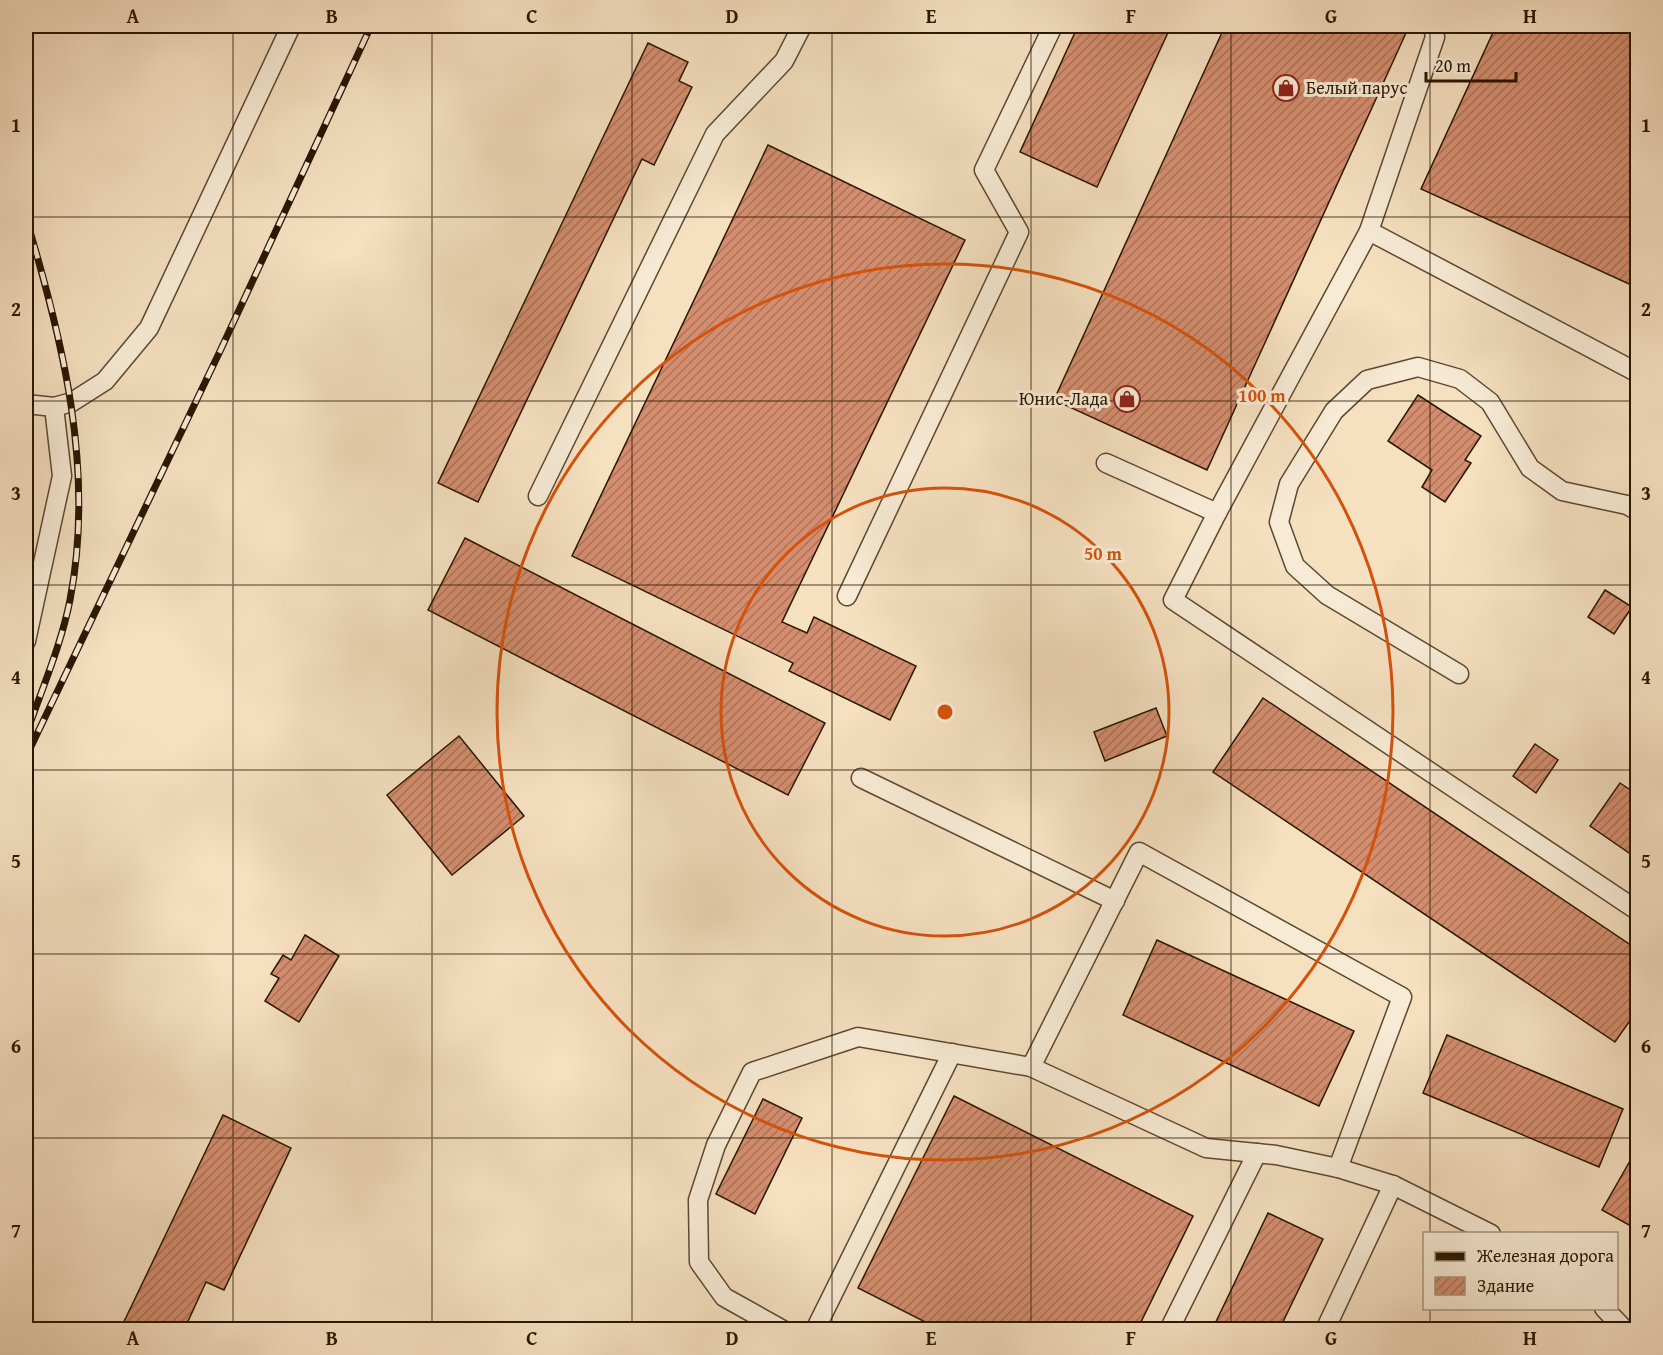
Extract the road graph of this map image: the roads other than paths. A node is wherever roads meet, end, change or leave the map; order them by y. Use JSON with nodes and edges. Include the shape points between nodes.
{"nodes":[{"id":1,"x":291,"y":26,"type":"edge"},
{"id":2,"x":802,"y":26,"type":"edge"},
{"id":3,"x":1053,"y":26,"type":"edge"},
{"id":4,"x":1433,"y":26,"type":"edge"},
{"id":5,"x":1369,"y":231,"type":"junction"},
{"id":6,"x":1638,"y":373,"type":"edge"},
{"id":7,"x":26,"y":404,"type":"edge"},
{"id":8,"x":54,"y":407,"type":"junction"},
{"id":9,"x":1106,"y":463,"type":"dead end"},
{"id":10,"x":538,"y":496,"type":"dead end"},
{"id":11,"x":1638,"y":511,"type":"edge"},
{"id":12,"x":1217,"y":513,"type":"junction"},
{"id":13,"x":847,"y":596,"type":"dead end"},
{"id":14,"x":26,"y":641,"type":"edge"},
{"id":15,"x":1459,"y":674,"type":"dead end"},
{"id":16,"x":861,"y":778,"type":"dead end"},
{"id":17,"x":1114,"y":901,"type":"junction"},
{"id":18,"x":1638,"y":911,"type":"edge"},
{"id":19,"x":952,"y":1053,"type":"junction"},
{"id":20,"x":1031,"y":1067,"type":"junction"},
{"id":21,"x":1257,"y":1153,"type":"junction"},
{"id":22,"x":1338,"y":1168,"type":"junction"},
{"id":23,"x":1393,"y":1185,"type":"junction"},
{"id":24,"x":1489,"y":1232,"type":"edge"},
{"id":25,"x":1606,"y":1310,"type":"edge"},
{"id":26,"x":783,"y":1329,"type":"edge"},
{"id":27,"x":815,"y":1329,"type":"edge"},
{"id":28,"x":1169,"y":1329,"type":"edge"},
{"id":29,"x":1324,"y":1329,"type":"edge"},
{"id":30,"x":1625,"y":1329,"type":"edge"}],
"edges":[{"from":1,"to":8,"type":"lane","via":[[149,328],[105,381],[72,402]]},
{"from":2,"to":10,"type":"lane","via":[[784,61],[715,134]]},
{"from":3,"to":13,"type":"lane","via":[[984,170],[1019,232]]},
{"from":4,"to":5,"type":"lane","via":[[1435,37]]},
{"from":5,"to":6,"type":"lane"},
{"from":5,"to":12,"type":"lane"},
{"from":7,"to":8,"type":"lane"},
{"from":8,"to":14,"type":"lane","via":[[62,476]]},
{"from":9,"to":12,"type":"lane"},
{"from":11,"to":15,"type":"lane","via":[[1627,505],[1562,491],[1530,468],[1490,402],[1460,379],[1418,368],[1367,380],[1334,411],[1311,447],[1289,484],[1279,522],[1295,567],[1327,595]]},
{"from":12,"to":18,"type":"lane","via":[[1173,600]]},
{"from":16,"to":17,"type":"lane"},
{"from":17,"to":20,"type":"lane"},
{"from":17,"to":22,"type":"lane","via":[[1139,852],[1402,998]]},
{"from":19,"to":20,"type":"lane"},
{"from":19,"to":26,"type":"lane","via":[[858,1037],[752,1072],[716,1145],[698,1200],[699,1262],[724,1297]]},
{"from":19,"to":27,"type":"lane"},
{"from":20,"to":21,"type":"lane","via":[[1206,1148]]},
{"from":21,"to":22,"type":"lane"},
{"from":21,"to":28,"type":"lane"},
{"from":22,"to":23,"type":"lane"},
{"from":23,"to":24,"type":"lane"},
{"from":23,"to":29,"type":"lane"},
{"from":25,"to":30,"type":"lane"}]}
